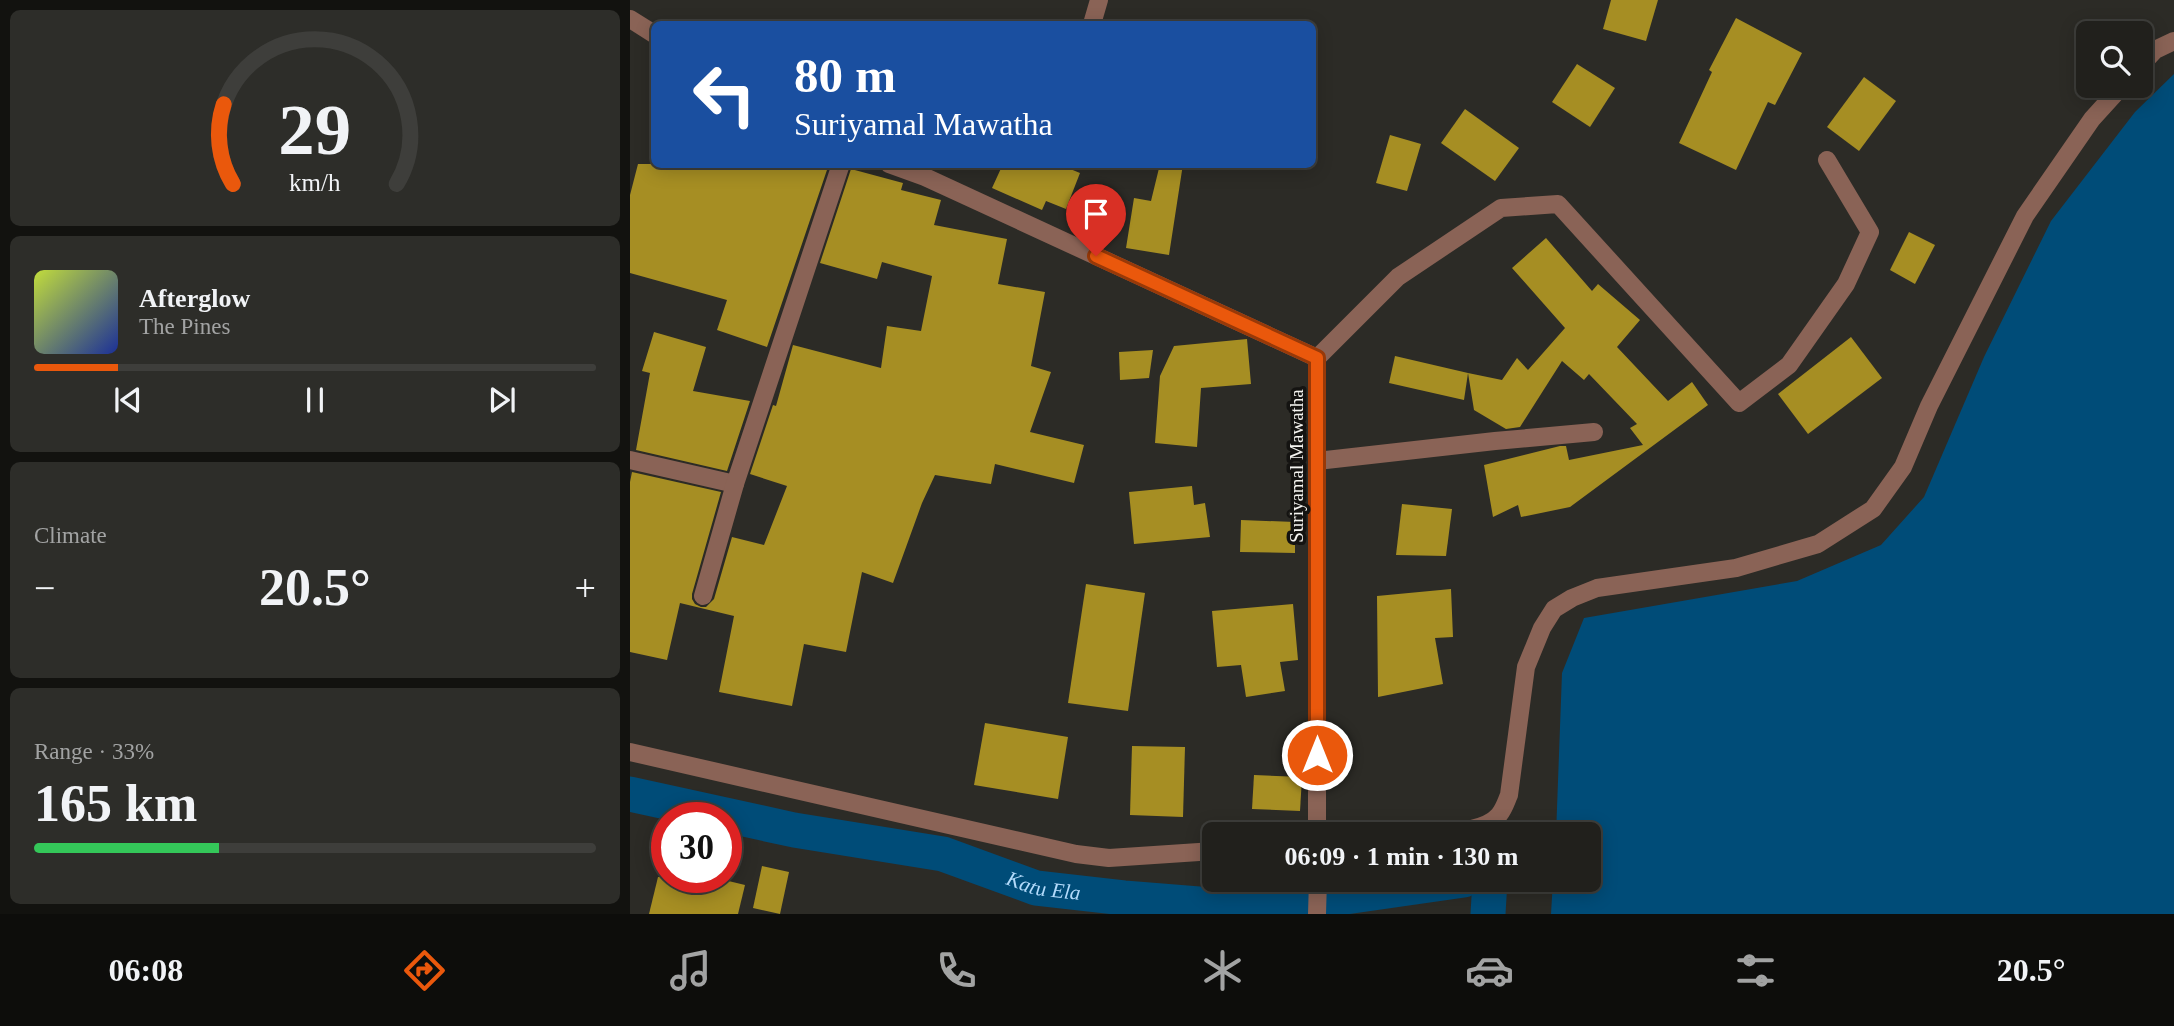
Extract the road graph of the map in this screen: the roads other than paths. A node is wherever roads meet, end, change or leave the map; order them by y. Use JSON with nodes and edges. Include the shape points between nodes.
{"nodes":[{"id":1,"x":1099,"y":0,"type":"edge"},
{"id":2,"x":630,"y":19,"type":"edge"},
{"id":3,"x":1093,"y":21,"type":"edge"},
{"id":4,"x":651,"y":32,"type":"edge"},
{"id":5,"x":2174,"y":41,"type":"edge"},
{"id":6,"x":2153,"y":52,"type":"edge"},
{"id":7,"x":2111,"y":98,"type":"edge"},
{"id":8,"x":1827,"y":160,"type":"dead end"},
{"id":9,"x":840,"y":168,"type":"edge"},
{"id":10,"x":912,"y":168,"type":"edge"},
{"id":11,"x":930,"y":171,"type":"edge"},
{"id":12,"x":1317,"y":358,"type":"junction"},
{"id":13,"x":1594,"y":432,"type":"dead end"},
{"id":14,"x":630,"y":460,"type":"edge"},
{"id":15,"x":1317,"y":461,"type":"junction"},
{"id":16,"x":735,"y":484,"type":"junction"},
{"id":17,"x":703,"y":596,"type":"dead end"},
{"id":18,"x":630,"y":752,"type":"edge"},
{"id":19,"x":1317,"y":822,"type":"edge"},
{"id":20,"x":1492,"y":822,"type":"edge"},
{"id":21,"x":1202,"y":852,"type":"edge"},
{"id":22,"x":1318,"y":892,"type":"edge"},
{"id":23,"x":1317,"y":914,"type":"edge"}],
"edges":[{"from":1,"to":3,"type":"street"},
{"from":2,"to":4,"type":"street"},
{"from":5,"to":6,"type":"street"},
{"from":7,"to":20,"type":"street","via":[[2025,216],[1929,405],[1903,467],[1873,509],[1818,544],[1736,568],[1597,588],[1554,609],[1526,667],[1508,795]]},
{"from":8,"to":12,"type":"street","via":[[1870,232],[1846,284],[1789,365],[1740,403],[1558,204],[1500,208],[1398,276]]},
{"from":9,"to":16,"type":"street"},
{"from":10,"to":11,"type":"street"},
{"from":11,"to":12,"type":"street"},
{"from":12,"to":15,"type":"street","name":"Suriyamal Mawatha"},
{"from":13,"to":15,"type":"street"},
{"from":14,"to":16,"type":"street"},
{"from":15,"to":19,"type":"street","name":"Suriyamal Mawatha"},
{"from":16,"to":17,"type":"street"},
{"from":18,"to":21,"type":"street","via":[[1076,854],[1109,858]]},
{"from":22,"to":23,"type":"street"}]}
